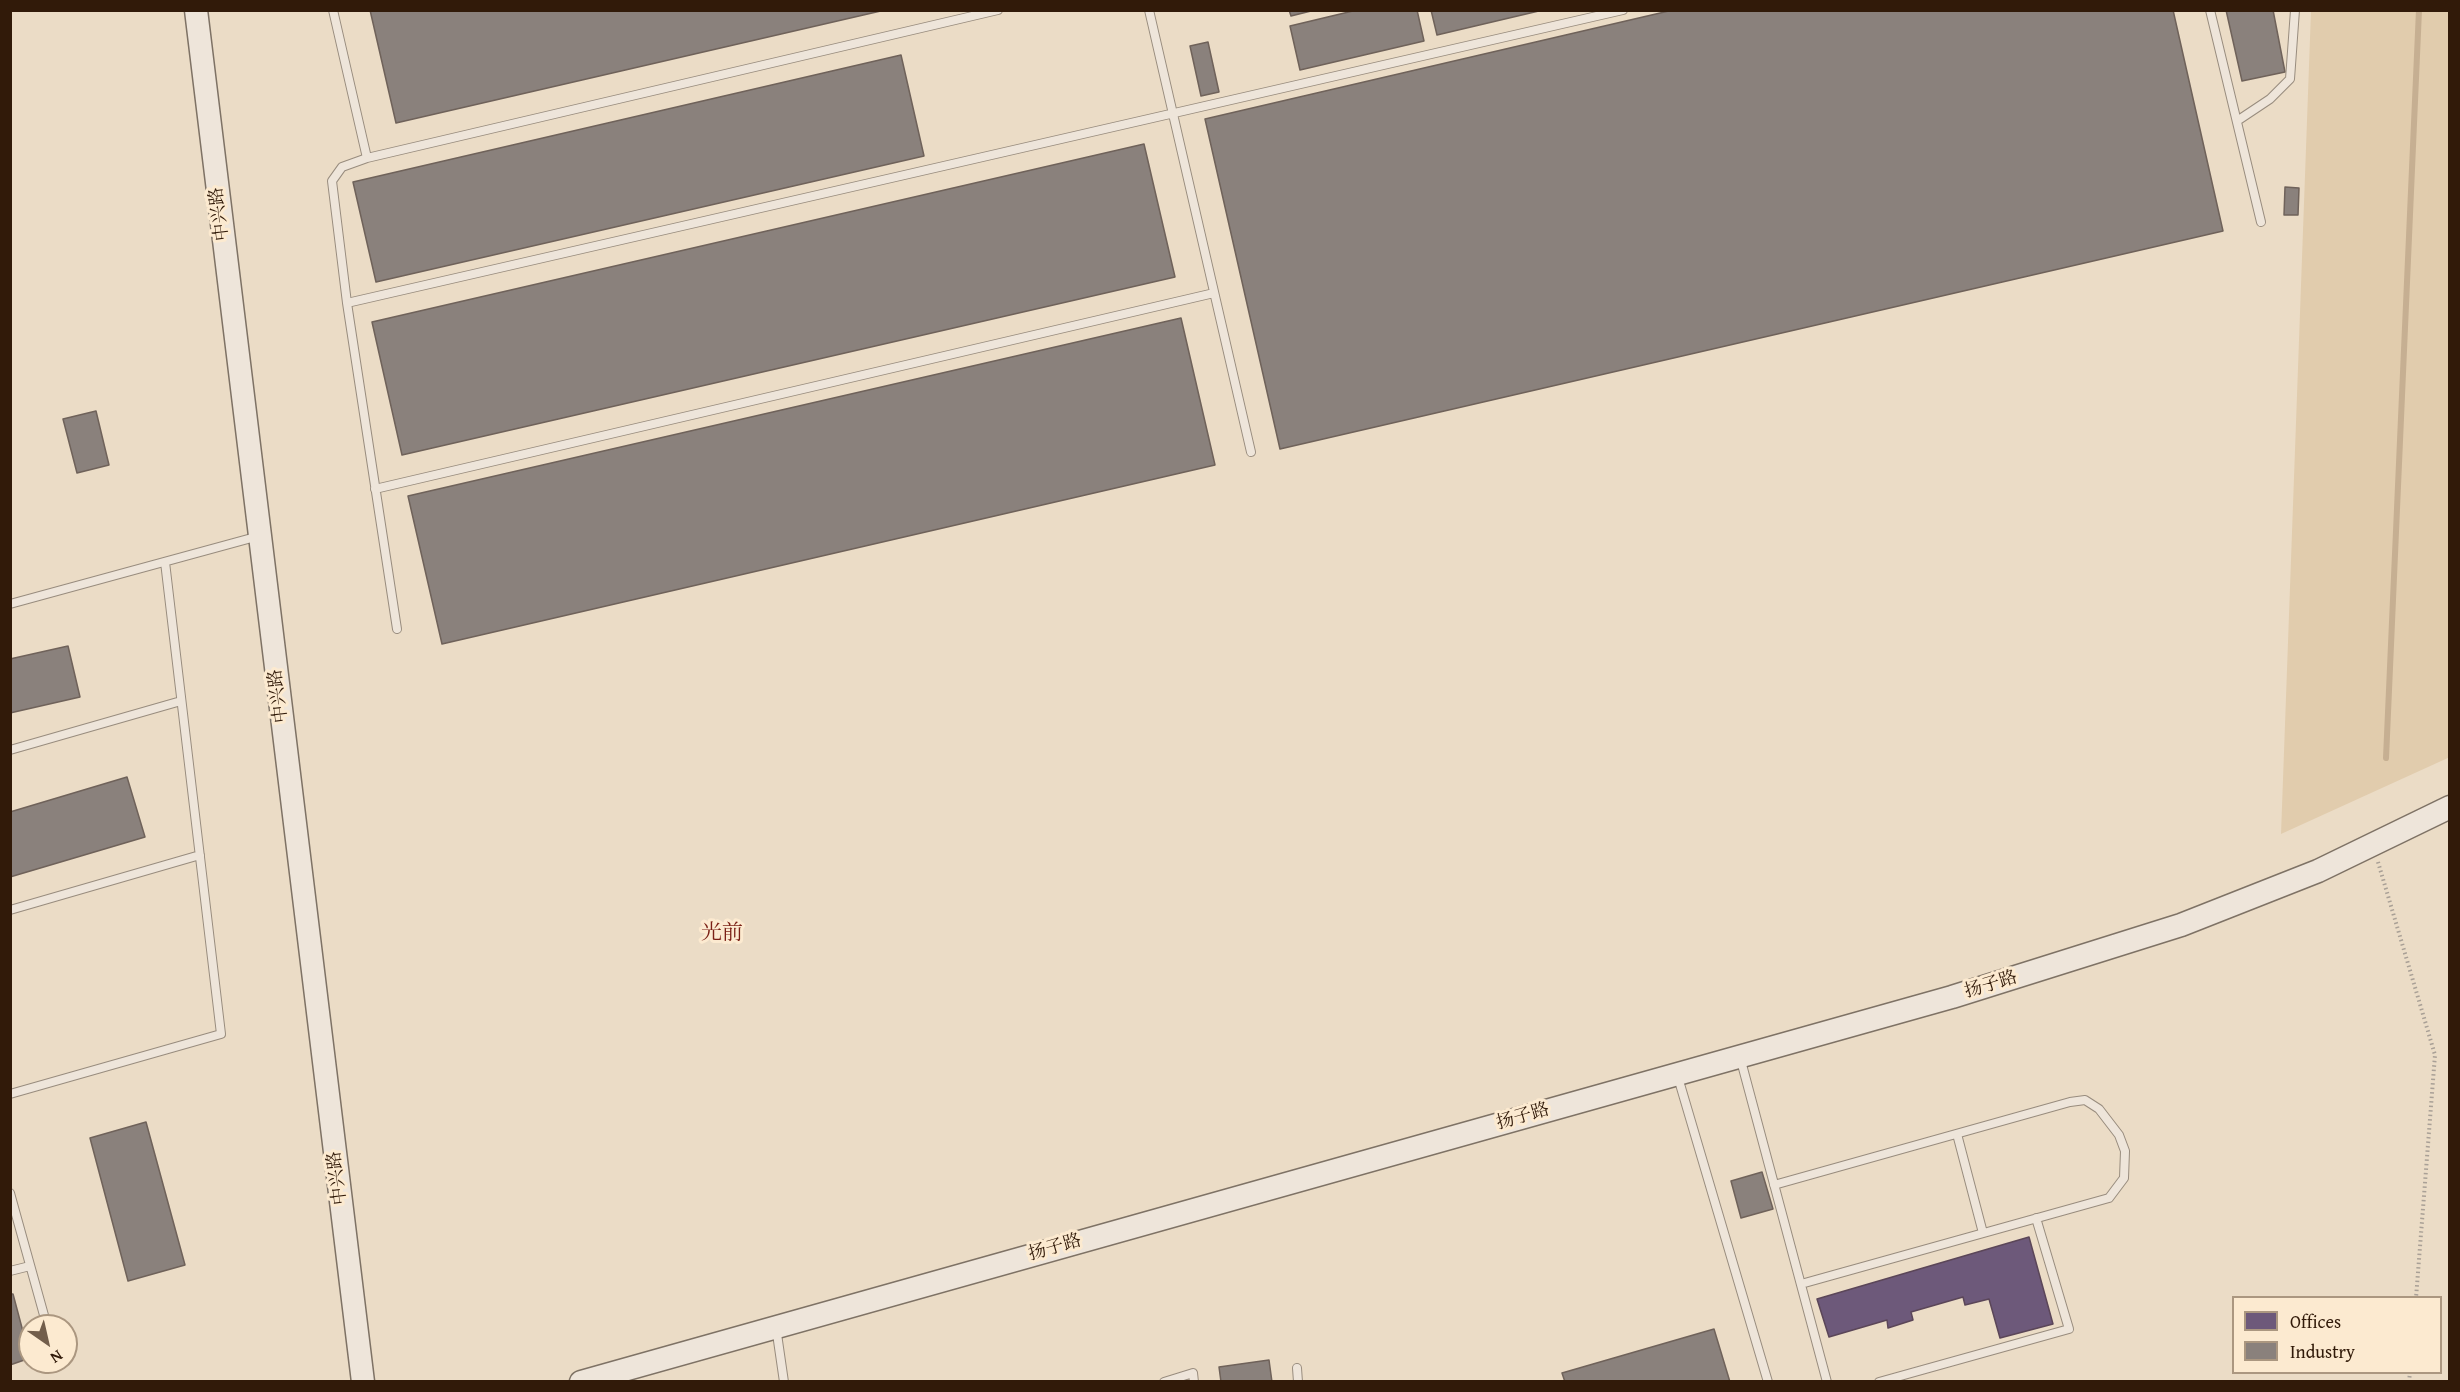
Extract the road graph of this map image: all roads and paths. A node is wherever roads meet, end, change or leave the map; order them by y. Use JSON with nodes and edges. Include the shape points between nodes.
{"nodes":[{"id":1,"x":196,"y":10,"type":"edge"},
{"id":2,"x":333,"y":10,"type":"edge"},
{"id":3,"x":998,"y":10,"type":"edge"},
{"id":4,"x":1149,"y":10,"type":"edge"},
{"id":5,"x":1623,"y":10,"type":"edge"},
{"id":6,"x":2210,"y":10,"type":"edge"},
{"id":7,"x":2295,"y":10,"type":"edge"},
{"id":8,"x":1173,"y":114,"type":"junction"},
{"id":9,"x":2237,"y":121,"type":"junction"},
{"id":10,"x":367,"y":158,"type":"junction"},
{"id":11,"x":2261,"y":222,"type":"dead end"},
{"id":12,"x":1214,"y":293,"type":"junction"},
{"id":13,"x":347,"y":303,"type":"junction"},
{"id":14,"x":1251,"y":452,"type":"dead end"},
{"id":15,"x":375,"y":489,"type":"junction"},
{"id":16,"x":260,"y":536,"type":"junction"},
{"id":17,"x":165,"y":562,"type":"junction"},
{"id":18,"x":10,"y":604,"type":"edge"},
{"id":19,"x":397,"y":629,"type":"dead end"},
{"id":20,"x":181,"y":701,"type":"junction"},
{"id":21,"x":10,"y":750,"type":"edge"},
{"id":22,"x":2450,"y":807,"type":"edge"},
{"id":23,"x":2372,"y":844,"type":"junction"},
{"id":24,"x":200,"y":855,"type":"junction"},
{"id":25,"x":10,"y":910,"type":"edge"},
{"id":26,"x":1740,"y":1057,"type":"junction"},
{"id":27,"x":1677,"y":1074,"type":"junction"},
{"id":28,"x":10,"y":1094,"type":"edge"},
{"id":29,"x":1957,"y":1134,"type":"junction"},
{"id":30,"x":1774,"y":1185,"type":"junction"},
{"id":31,"x":10,"y":1193,"type":"edge"},
{"id":32,"x":2036,"y":1218,"type":"junction"},
{"id":33,"x":1983,"y":1233,"type":"junction"},
{"id":34,"x":30,"y":1266,"type":"junction"},
{"id":35,"x":10,"y":1271,"type":"edge"},
{"id":36,"x":1801,"y":1284,"type":"junction"},
{"id":37,"x":2416,"y":1296,"type":"edge"},
{"id":38,"x":44,"y":1314,"type":"edge"},
{"id":39,"x":776,"y":1327,"type":"junction"},
{"id":40,"x":1297,"y":1368,"type":"dead end"},
{"id":41,"x":363,"y":1382,"type":"edge"},
{"id":42,"x":581,"y":1382,"type":"edge"},
{"id":43,"x":784,"y":1382,"type":"edge"},
{"id":44,"x":1164,"y":1382,"type":"edge"},
{"id":45,"x":1194,"y":1382,"type":"edge"},
{"id":46,"x":1298,"y":1382,"type":"edge"},
{"id":47,"x":1768,"y":1382,"type":"edge"},
{"id":48,"x":1827,"y":1382,"type":"edge"},
{"id":49,"x":1879,"y":1382,"type":"edge"}],
"edges":[{"from":1,"to":16,"type":"street","name":"中兴路"},
{"from":2,"to":10,"type":"lane"},
{"from":3,"to":10,"type":"lane"},
{"from":4,"to":8,"type":"lane"},
{"from":5,"to":8,"type":"lane"},
{"from":6,"to":9,"type":"lane"},
{"from":7,"to":9,"type":"lane","via":[[2290,79],[2270,99]]},
{"from":8,"to":12,"type":"lane"},
{"from":8,"to":13,"type":"lane"},
{"from":9,"to":11,"type":"lane"},
{"from":10,"to":13,"type":"lane","via":[[342,167],[332,181]]},
{"from":12,"to":14,"type":"lane"},
{"from":12,"to":15,"type":"lane"},
{"from":13,"to":15,"type":"lane"},
{"from":15,"to":19,"type":"lane"},
{"from":16,"to":17,"type":"lane"},
{"from":16,"to":41,"type":"street","name":"中兴路"},
{"from":17,"to":18,"type":"lane"},
{"from":17,"to":20,"type":"lane"},
{"from":20,"to":21,"type":"lane"},
{"from":20,"to":24,"type":"lane"},
{"from":22,"to":23,"type":"street","name":"扬子路"},
{"from":23,"to":26,"type":"street","name":"扬子路","via":[[2318,871],[2181,925],[1952,997]]},
{"from":23,"to":37,"type":"path","via":[[2435,1055]]},
{"from":24,"to":25,"type":"lane"},
{"from":24,"to":28,"type":"lane","via":[[222,1034]]},
{"from":26,"to":27,"type":"street","name":"扬子路"},
{"from":26,"to":30,"type":"lane"},
{"from":27,"to":39,"type":"street","name":"扬子路"},
{"from":27,"to":47,"type":"lane"},
{"from":29,"to":30,"type":"lane"},
{"from":29,"to":32,"type":"lane","via":[[2070,1102],[2085,1100],[2099,1109],[2119,1135],[2125,1151],[2124,1178],[2109,1198]]},
{"from":29,"to":33,"type":"lane"},
{"from":30,"to":36,"type":"lane"},
{"from":31,"to":34,"type":"lane"},
{"from":32,"to":33,"type":"lane"},
{"from":32,"to":49,"type":"lane","via":[[2069,1329]]},
{"from":33,"to":36,"type":"lane"},
{"from":34,"to":35,"type":"lane"},
{"from":34,"to":38,"type":"lane"},
{"from":36,"to":48,"type":"lane"},
{"from":39,"to":42,"type":"street","name":"扬子路"},
{"from":39,"to":43,"type":"lane"},
{"from":40,"to":46,"type":"lane"},
{"from":44,"to":45,"type":"lane","via":[[1193,1373]]}]}
